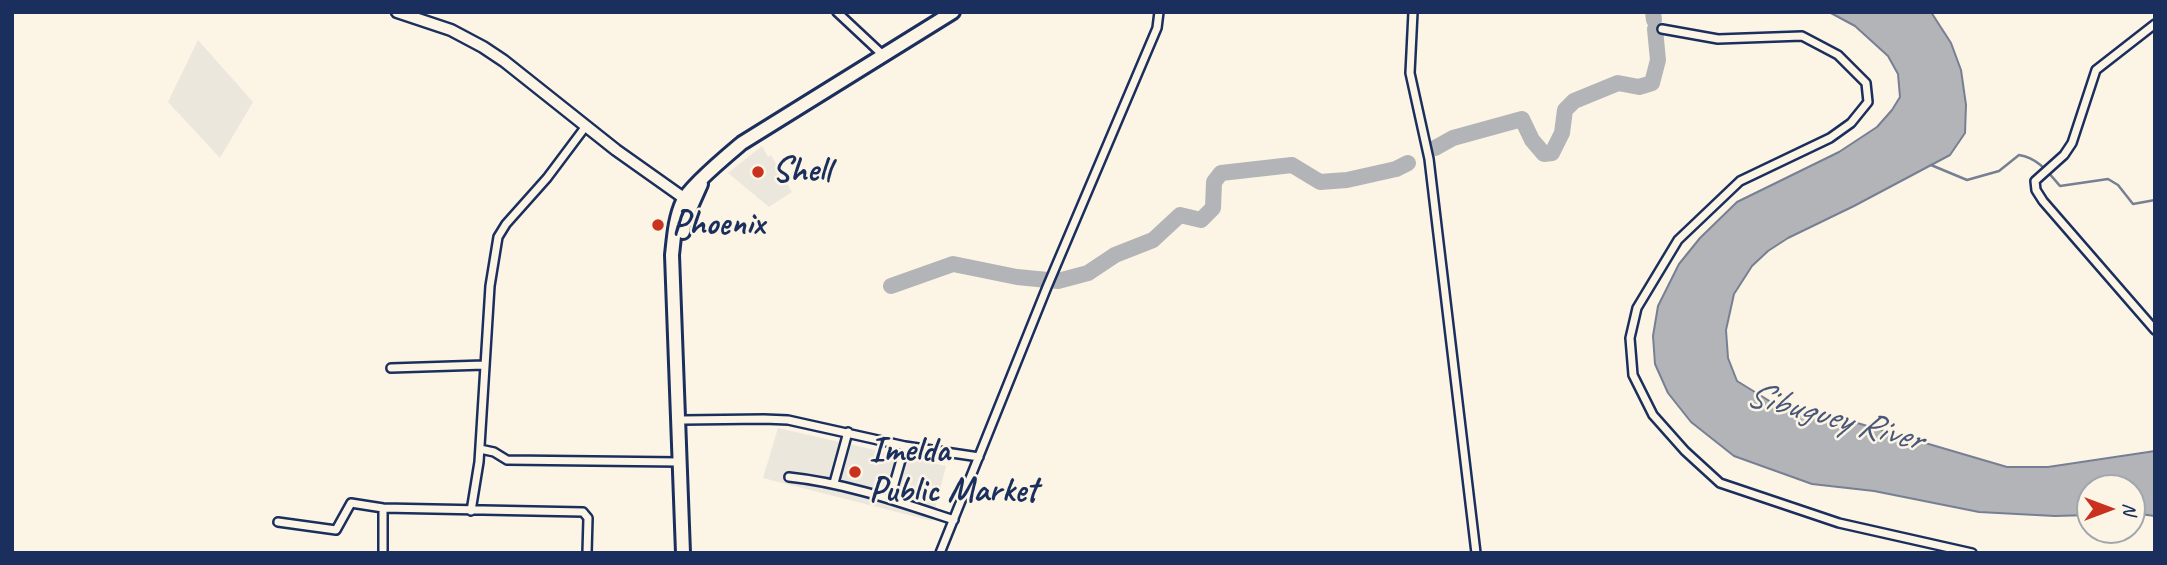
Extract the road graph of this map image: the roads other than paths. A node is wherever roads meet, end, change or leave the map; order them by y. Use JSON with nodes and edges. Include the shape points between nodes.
{"nodes":[{"id":1,"x":397,"y":12,"type":"edge"},
{"id":2,"x":837,"y":12,"type":"edge"},
{"id":3,"x":953,"y":12,"type":"edge"},
{"id":4,"x":1159,"y":12,"type":"edge"},
{"id":5,"x":1413,"y":12,"type":"edge"},
{"id":6,"x":2155,"y":24,"type":"edge"},
{"id":7,"x":1662,"y":29,"type":"dead end"},
{"id":8,"x":884,"y":56,"type":"junction"},
{"id":9,"x":586,"y":126,"type":"junction"},
{"id":10,"x":688,"y":201,"type":"junction"},
{"id":11,"x":2155,"y":330,"type":"edge"},
{"id":12,"x":484,"y":365,"type":"junction"},
{"id":13,"x":391,"y":368,"type":"dead end"},
{"id":14,"x":683,"y":420,"type":"junction"},
{"id":15,"x":848,"y":432,"type":"junction"},
{"id":16,"x":905,"y":446,"type":"junction"},
{"id":17,"x":480,"y":450,"type":"junction"},
{"id":18,"x":979,"y":457,"type":"junction"},
{"id":19,"x":679,"y":462,"type":"junction"},
{"id":20,"x":789,"y":477,"type":"dead end"},
{"id":21,"x":834,"y":483,"type":"junction"},
{"id":22,"x":890,"y":498,"type":"junction"},
{"id":23,"x":383,"y":508,"type":"junction"},
{"id":24,"x":471,"y":511,"type":"junction"},
{"id":25,"x":954,"y":520,"type":"junction"},
{"id":26,"x":278,"y":523,"type":"dead end"},
{"id":27,"x":383,"y":553,"type":"edge"},
{"id":28,"x":587,"y":553,"type":"edge"},
{"id":29,"x":683,"y":553,"type":"edge"},
{"id":30,"x":691,"y":553,"type":"edge"},
{"id":31,"x":940,"y":553,"type":"edge"},
{"id":32,"x":1476,"y":553,"type":"edge"},
{"id":33,"x":1972,"y":553,"type":"edge"}],
"edges":[{"from":1,"to":9,"type":"main road","via":[[451,30],[483,47]]},
{"from":2,"to":8,"type":"street"},
{"from":3,"to":8,"type":"highway"},
{"from":4,"to":18,"type":"street","via":[[1157,28]]},
{"from":5,"to":32,"type":"street","via":[[1410,73],[1429,159]]},
{"from":6,"to":11,"type":"street","via":[[2096,70],[2072,143],[2035,181],[2043,201]]},
{"from":7,"to":33,"type":"street","via":[[1718,39],[1802,36],[1838,55],[1866,83],[1868,102],[1851,123],[1830,138],[1740,181],[1678,240],[1637,308],[1630,338],[1633,375],[1653,415],[1720,483],[1839,523]]},
{"from":8,"to":10,"type":"highway","via":[[743,143],[704,177]]},
{"from":9,"to":10,"type":"main road"},
{"from":9,"to":12,"type":"street","via":[[498,237]]},
{"from":10,"to":14,"type":"highway","via":[[679,287]]},
{"from":10,"to":19,"type":"highway","via":[[676,221],[672,255]]},
{"from":12,"to":13,"type":"street"},
{"from":12,"to":17,"type":"street"},
{"from":14,"to":15,"type":"street","via":[[764,419]]},
{"from":14,"to":30,"type":"highway"},
{"from":15,"to":16,"type":"street"},
{"from":15,"to":21,"type":"street"},
{"from":16,"to":18,"type":"street"},
{"from":16,"to":22,"type":"street"},
{"from":17,"to":19,"type":"street","via":[[507,460]]},
{"from":17,"to":24,"type":"street"},
{"from":18,"to":25,"type":"street"},
{"from":19,"to":29,"type":"highway"},
{"from":20,"to":21,"type":"street"},
{"from":21,"to":22,"type":"street"},
{"from":22,"to":25,"type":"street"},
{"from":23,"to":24,"type":"street"},
{"from":23,"to":26,"type":"street","via":[[351,503],[336,530]]},
{"from":23,"to":27,"type":"street"},
{"from":24,"to":28,"type":"street","via":[[583,512],[588,518]]},
{"from":25,"to":31,"type":"street"}]}
